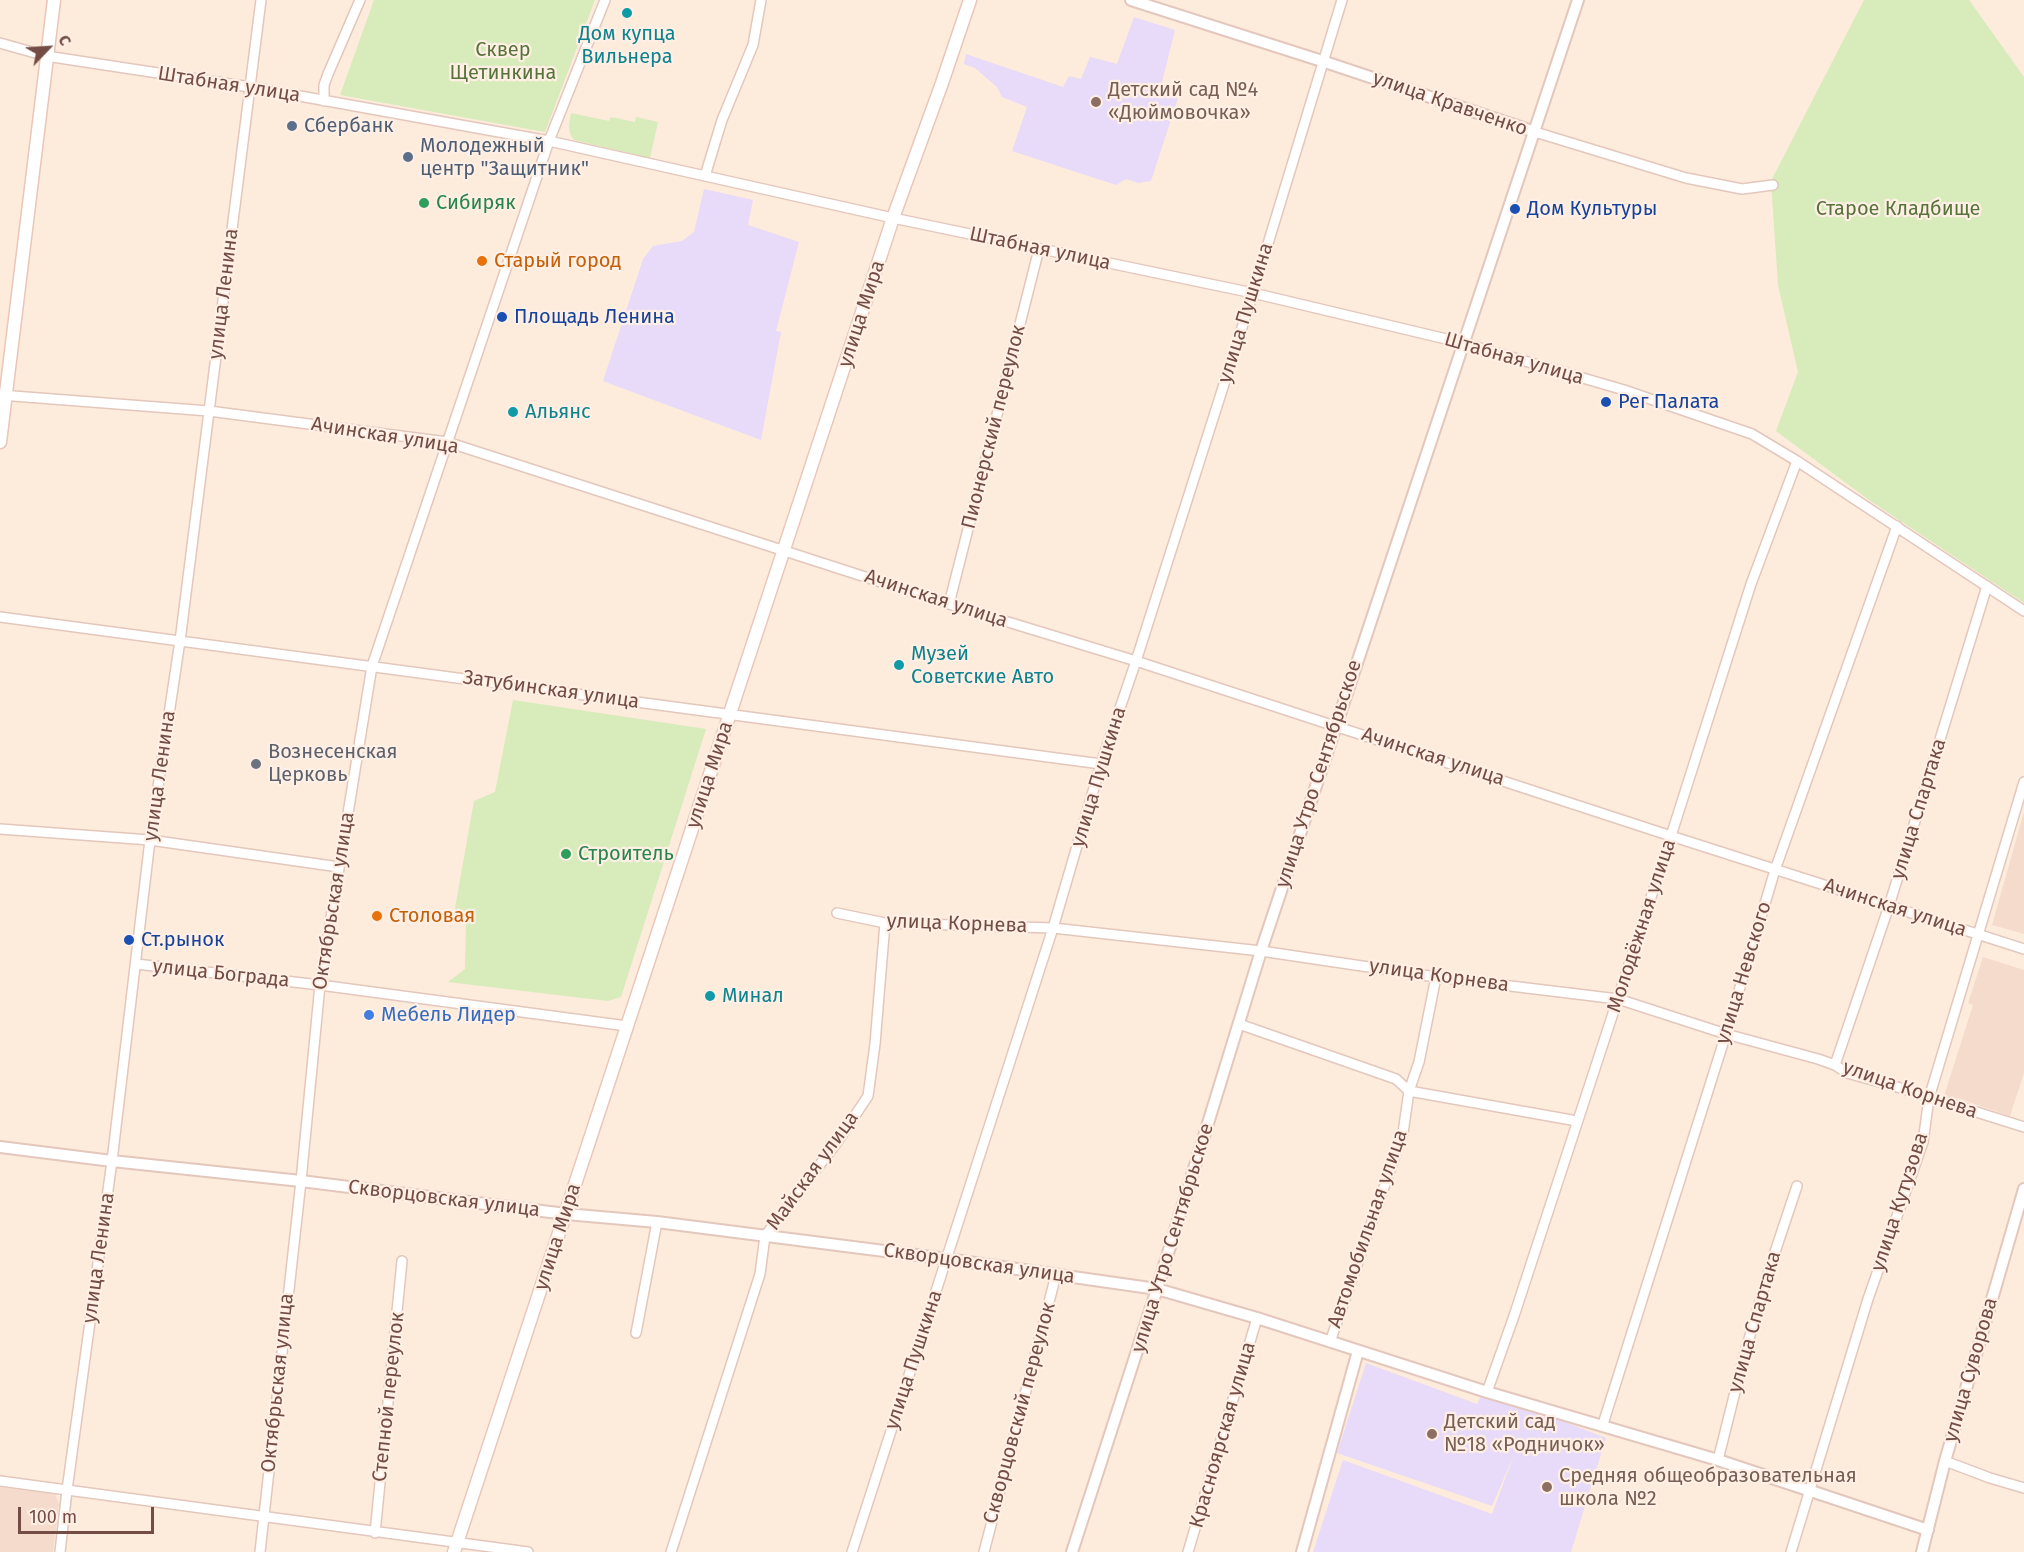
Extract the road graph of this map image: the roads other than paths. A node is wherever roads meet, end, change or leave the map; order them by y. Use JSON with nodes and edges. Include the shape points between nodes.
{"nodes":[{"id":1,"x":54,"y":0,"type":"edge"},
{"id":2,"x":261,"y":0,"type":"edge"},
{"id":3,"x":360,"y":0,"type":"edge"},
{"id":4,"x":605,"y":0,"type":"edge"},
{"id":5,"x":761,"y":0,"type":"edge"},
{"id":6,"x":970,"y":0,"type":"edge"},
{"id":7,"x":1131,"y":0,"type":"edge"},
{"id":8,"x":1342,"y":0,"type":"edge"},
{"id":9,"x":1578,"y":0,"type":"edge"},
{"id":10,"x":0,"y":43,"type":"edge"},
{"id":11,"x":46,"y":56,"type":"junction"},
{"id":12,"x":1322,"y":61,"type":"junction"},
{"id":13,"x":250,"y":87,"type":"junction"},
{"id":14,"x":324,"y":101,"type":"junction"},
{"id":15,"x":1534,"y":132,"type":"junction"},
{"id":16,"x":549,"y":141,"type":"junction"},
{"id":17,"x":705,"y":176,"type":"junction"},
{"id":18,"x":1773,"y":185,"type":"dead end"},
{"id":19,"x":893,"y":218,"type":"junction"},
{"id":20,"x":1040,"y":249,"type":"junction"},
{"id":21,"x":1253,"y":293,"type":"junction"},
{"id":22,"x":1462,"y":343,"type":"junction"},
{"id":23,"x":3,"y":395,"type":"edge"},
{"id":24,"x":209,"y":411,"type":"junction"},
{"id":25,"x":0,"y":442,"type":"edge"},
{"id":26,"x":447,"y":442,"type":"junction"},
{"id":27,"x":1797,"y":461,"type":"junction"},
{"id":28,"x":1897,"y":526,"type":"junction"},
{"id":29,"x":785,"y":550,"type":"junction"},
{"id":30,"x":1987,"y":586,"type":"junction"},
{"id":31,"x":949,"y":604,"type":"junction"},
{"id":32,"x":2024,"y":611,"type":"edge"},
{"id":33,"x":0,"y":617,"type":"edge"},
{"id":34,"x":180,"y":641,"type":"junction"},
{"id":35,"x":1136,"y":661,"type":"junction"},
{"id":36,"x":372,"y":666,"type":"junction"},
{"id":37,"x":729,"y":715,"type":"junction"},
{"id":38,"x":1335,"y":725,"type":"junction"},
{"id":39,"x":1101,"y":764,"type":"junction"},
{"id":40,"x":2024,"y":782,"type":"edge"},
{"id":41,"x":0,"y":829,"type":"edge"},
{"id":42,"x":1671,"y":836,"type":"junction"},
{"id":43,"x":150,"y":840,"type":"junction"},
{"id":44,"x":339,"y":867,"type":"junction"},
{"id":45,"x":1775,"y":870,"type":"junction"},
{"id":46,"x":1889,"y":906,"type":"junction"},
{"id":47,"x":837,"y":913,"type":"dead end"},
{"id":48,"x":885,"y":923,"type":"junction"},
{"id":49,"x":1053,"y":928,"type":"junction"},
{"id":50,"x":1977,"y":935,"type":"junction"},
{"id":51,"x":2024,"y":949,"type":"edge"},
{"id":52,"x":1261,"y":951,"type":"junction"},
{"id":53,"x":136,"y":964,"type":"junction"},
{"id":54,"x":1436,"y":977,"type":"junction"},
{"id":55,"x":320,"y":985,"type":"junction"},
{"id":56,"x":1618,"y":999,"type":"junction"},
{"id":57,"x":1239,"y":1024,"type":"junction"},
{"id":58,"x":627,"y":1026,"type":"junction"},
{"id":59,"x":1726,"y":1034,"type":"junction"},
{"id":60,"x":1835,"y":1065,"type":"junction"},
{"id":61,"x":1409,"y":1091,"type":"junction"},
{"id":62,"x":1929,"y":1098,"type":"junction"},
{"id":63,"x":1577,"y":1121,"type":"junction"},
{"id":64,"x":2024,"y":1127,"type":"edge"},
{"id":65,"x":0,"y":1147,"type":"edge"},
{"id":66,"x":112,"y":1161,"type":"junction"},
{"id":67,"x":301,"y":1181,"type":"junction"},
{"id":68,"x":1797,"y":1186,"type":"dead end"},
{"id":69,"x":2024,"y":1189,"type":"edge"},
{"id":70,"x":566,"y":1214,"type":"junction"},
{"id":71,"x":657,"y":1222,"type":"junction"},
{"id":72,"x":765,"y":1236,"type":"junction"},
{"id":73,"x":947,"y":1259,"type":"junction"},
{"id":74,"x":402,"y":1261,"type":"dead end"},
{"id":75,"x":1056,"y":1275,"type":"junction"},
{"id":76,"x":1157,"y":1289,"type":"junction"},
{"id":77,"x":1257,"y":1318,"type":"junction"},
{"id":78,"x":636,"y":1333,"type":"dead end"},
{"id":79,"x":1330,"y":1342,"type":"junction"},
{"id":80,"x":1358,"y":1351,"type":"junction"},
{"id":81,"x":1487,"y":1392,"type":"junction"},
{"id":82,"x":1603,"y":1424,"type":"junction"},
{"id":83,"x":1719,"y":1460,"type":"junction"},
{"id":84,"x":1945,"y":1461,"type":"junction"},
{"id":85,"x":0,"y":1481,"type":"edge"},
{"id":86,"x":2024,"y":1488,"type":"edge"},
{"id":87,"x":67,"y":1490,"type":"junction"},
{"id":88,"x":1810,"y":1491,"type":"junction"},
{"id":89,"x":264,"y":1516,"type":"junction"},
{"id":90,"x":1928,"y":1530,"type":"junction"},
{"id":91,"x":375,"y":1533,"type":"junction"},
{"id":92,"x":455,"y":1547,"type":"edge"},
{"id":93,"x":60,"y":1552,"type":"edge"},
{"id":94,"x":260,"y":1552,"type":"edge"},
{"id":95,"x":528,"y":1552,"type":"edge"},
{"id":96,"x":672,"y":1552,"type":"edge"},
{"id":97,"x":852,"y":1552,"type":"edge"},
{"id":98,"x":984,"y":1552,"type":"edge"},
{"id":99,"x":1072,"y":1552,"type":"edge"},
{"id":100,"x":1188,"y":1552,"type":"edge"},
{"id":101,"x":1302,"y":1552,"type":"edge"},
{"id":102,"x":1791,"y":1552,"type":"edge"},
{"id":103,"x":1922,"y":1552,"type":"edge"}],
"edges":[{"from":1,"to":11,"type":"main road"},
{"from":2,"to":13,"type":"street","name":"улица Ленина"},
{"from":3,"to":14,"type":"street","via":[[324,85]]},
{"from":4,"to":16,"type":"street","name":"Октябрьская улица"},
{"from":5,"to":17,"type":"street","via":[[753,45],[722,120]]},
{"from":6,"to":19,"type":"main road","name":"улица Мира"},
{"from":7,"to":12,"type":"street","name":"улица Кравченко"},
{"from":8,"to":12,"type":"street","name":"улица Пушкина"},
{"from":9,"to":15,"type":"street","name":"улица Утро Сентябрьское"},
{"from":10,"to":11,"type":"street","name":"Штабная улица"},
{"from":11,"to":13,"type":"street","name":"Штабная улица"},
{"from":11,"to":23,"type":"main road"},
{"from":12,"to":15,"type":"street","name":"улица Кравченко"},
{"from":12,"to":21,"type":"street","name":"улица Пушкина"},
{"from":13,"to":14,"type":"street","name":"Штабная улица"},
{"from":13,"to":24,"type":"street","name":"улица Ленина"},
{"from":14,"to":16,"type":"street","name":"Штабная улица"},
{"from":15,"to":18,"type":"street","name":"улица Кравченко","via":[[1686,178],[1742,189]]},
{"from":15,"to":22,"type":"street","name":"улица Утро Сентябрьское"},
{"from":16,"to":17,"type":"street","name":"Штабная улица"},
{"from":16,"to":26,"type":"street","name":"Октябрьская улица"},
{"from":17,"to":19,"type":"street","name":"Штабная улица"},
{"from":19,"to":20,"type":"street","name":"Штабная улица"},
{"from":19,"to":29,"type":"main road","name":"улица Мира"},
{"from":20,"to":21,"type":"street","name":"Штабная улица"},
{"from":20,"to":31,"type":"street","name":"Пионерский переулок"},
{"from":21,"to":22,"type":"street","name":"Штабная улица"},
{"from":21,"to":35,"type":"street","name":"улица Пушкина"},
{"from":22,"to":27,"type":"street","name":"Штабная улица","via":[[1624,390],[1752,434]]},
{"from":22,"to":38,"type":"street","name":"улица Утро Сентябрьское"},
{"from":23,"to":24,"type":"street","name":"Ачинская улица"},
{"from":23,"to":25,"type":"main road"},
{"from":24,"to":26,"type":"street","name":"Ачинская улица"},
{"from":24,"to":34,"type":"street","name":"улица Ленина"},
{"from":26,"to":29,"type":"street","name":"Ачинская улица"},
{"from":26,"to":36,"type":"street","name":"Октябрьская улица"},
{"from":27,"to":28,"type":"street","name":"Штабная улица"},
{"from":27,"to":42,"type":"street","name":"Молодёжная улица","via":[[1751,584]]},
{"from":28,"to":30,"type":"street","name":"Штабная улица"},
{"from":28,"to":45,"type":"street","name":"улица Невского"},
{"from":29,"to":31,"type":"street","name":"Ачинская улица"},
{"from":29,"to":37,"type":"main road","name":"улица Мира"},
{"from":30,"to":32,"type":"street","name":"Штабная улица"},
{"from":30,"to":46,"type":"street","name":"улица Спартака"},
{"from":31,"to":35,"type":"street","name":"Ачинская улица"},
{"from":33,"to":34,"type":"street","name":"Затубинская улица"},
{"from":34,"to":36,"type":"street","name":"Затубинская улица"},
{"from":34,"to":43,"type":"street","name":"улица Ленина"},
{"from":35,"to":38,"type":"street","name":"Ачинская улица"},
{"from":35,"to":39,"type":"street","name":"улица Пушкина"},
{"from":36,"to":37,"type":"street","name":"Затубинская улица"},
{"from":36,"to":44,"type":"street","name":"Октябрьская улица"},
{"from":37,"to":39,"type":"street","name":"Затубинская улица"},
{"from":37,"to":58,"type":"main road","name":"улица Мира"},
{"from":38,"to":42,"type":"street","name":"Ачинская улица"},
{"from":38,"to":52,"type":"street","name":"улица Утро Сентябрьское"},
{"from":39,"to":49,"type":"street","name":"улица Пушкина"},
{"from":40,"to":50,"type":"street","name":"улица Кутузова"},
{"from":41,"to":43,"type":"street"},
{"from":42,"to":45,"type":"street","name":"Ачинская улица"},
{"from":42,"to":56,"type":"street","name":"Молодёжная улица"},
{"from":43,"to":44,"type":"street"},
{"from":43,"to":53,"type":"street","name":"улица Ленина"},
{"from":44,"to":55,"type":"street","name":"Октябрьская улица"},
{"from":45,"to":46,"type":"street","name":"Ачинская улица"},
{"from":45,"to":59,"type":"street","name":"улица Невского"},
{"from":46,"to":50,"type":"street","name":"Ачинская улица"},
{"from":46,"to":60,"type":"street","name":"улица Спартака"},
{"from":47,"to":48,"type":"street","name":"улица Корнева"},
{"from":48,"to":49,"type":"street","name":"улица Корнева"},
{"from":48,"to":72,"type":"street","name":"Майская улица","via":[[868,1096]]},
{"from":49,"to":52,"type":"street","name":"улица Корнева"},
{"from":49,"to":73,"type":"street","name":"улица Пушкина"},
{"from":50,"to":51,"type":"street","name":"Ачинская улица"},
{"from":50,"to":62,"type":"street","name":"улица Кутузова"},
{"from":52,"to":54,"type":"street","name":"улица Корнева"},
{"from":52,"to":57,"type":"street","name":"улица Утро Сентябрьское"},
{"from":53,"to":55,"type":"street","name":"улица Бограда"},
{"from":53,"to":66,"type":"street","name":"улица Ленина"},
{"from":54,"to":56,"type":"street","name":"улица Корнева"},
{"from":54,"to":61,"type":"street","name":"Автомобильная улица","via":[[1419,1062]]},
{"from":55,"to":58,"type":"street","name":"улица Бограда"},
{"from":55,"to":67,"type":"street","name":"Октябрьская улица"},
{"from":56,"to":59,"type":"street","name":"улица Корнева"},
{"from":56,"to":63,"type":"street","name":"Молодёжная улица"},
{"from":57,"to":61,"type":"street","via":[[1395,1079]]},
{"from":57,"to":76,"type":"street","name":"улица Утро Сентябрьское"},
{"from":58,"to":70,"type":"main road","name":"улица Мира"},
{"from":59,"to":60,"type":"street","name":"улица Корнева"},
{"from":59,"to":82,"type":"street","name":"улица Невского"},
{"from":60,"to":62,"type":"street","name":"улица Корнева","via":[[1847,1073]]},
{"from":61,"to":63,"type":"street"},
{"from":61,"to":79,"type":"street","name":"Автомобильная улица","via":[[1403,1133]]},
{"from":62,"to":64,"type":"street","name":"улица Корнева"},
{"from":62,"to":88,"type":"street","name":"улица Кутузова","via":[[1923,1142],[1868,1299]]},
{"from":63,"to":81,"type":"street","name":"Молодёжная улица"},
{"from":65,"to":66,"type":"street","name":"Скворцовская улица"},
{"from":66,"to":67,"type":"street","name":"Скворцовская улица"},
{"from":66,"to":87,"type":"street","name":"улица Ленина"},
{"from":67,"to":70,"type":"street","name":"Скворцовская улица"},
{"from":67,"to":89,"type":"street","name":"Октябрьская улица"},
{"from":68,"to":83,"type":"street","name":"улица Спартака","via":[[1744,1356]]},
{"from":69,"to":84,"type":"street","name":"улица Суворова"},
{"from":70,"to":71,"type":"street","name":"Скворцовская улица"},
{"from":70,"to":92,"type":"main road","name":"улица Мира"},
{"from":71,"to":72,"type":"street","name":"Скворцовская улица"},
{"from":71,"to":78,"type":"street"},
{"from":72,"to":73,"type":"street","name":"Скворцовская улица"},
{"from":72,"to":96,"type":"street","name":"Майская улица","via":[[760,1274]]},
{"from":73,"to":75,"type":"street","name":"Скворцовская улица"},
{"from":73,"to":97,"type":"street","name":"улица Пушкина"},
{"from":74,"to":91,"type":"street","name":"Степной переулок"},
{"from":75,"to":76,"type":"street","name":"Скворцовская улица"},
{"from":75,"to":98,"type":"street","name":"Скворцовский переулок"},
{"from":76,"to":77,"type":"street","name":"Скворцовская улица"},
{"from":76,"to":99,"type":"street","name":"улица Утро Сентябрьское"},
{"from":77,"to":79,"type":"street","name":"Скворцовская улица"},
{"from":77,"to":100,"type":"street","name":"Красноярская улица"},
{"from":79,"to":80,"type":"street","name":"Скворцовская улица"},
{"from":80,"to":81,"type":"street","name":"Скворцовская улица"},
{"from":80,"to":101,"type":"street","name":"Автомобильная улица"},
{"from":81,"to":82,"type":"street","name":"Скворцовская улица"},
{"from":82,"to":83,"type":"street","name":"Скворцовская улица"},
{"from":83,"to":88,"type":"street","name":"Скворцовская улица"},
{"from":84,"to":86,"type":"street"},
{"from":84,"to":90,"type":"street","name":"улица Суворова"},
{"from":85,"to":87,"type":"street"},
{"from":87,"to":89,"type":"street"},
{"from":87,"to":93,"type":"street","name":"улица Ленина"},
{"from":88,"to":90,"type":"street","name":"Скворцовская улица"},
{"from":88,"to":102,"type":"street","name":"улица Кутузова"},
{"from":89,"to":91,"type":"street"},
{"from":89,"to":94,"type":"street","name":"Октябрьская улица"},
{"from":90,"to":103,"type":"street","name":"улица Суворова"},
{"from":91,"to":92,"type":"street"},
{"from":92,"to":95,"type":"street"}]}
